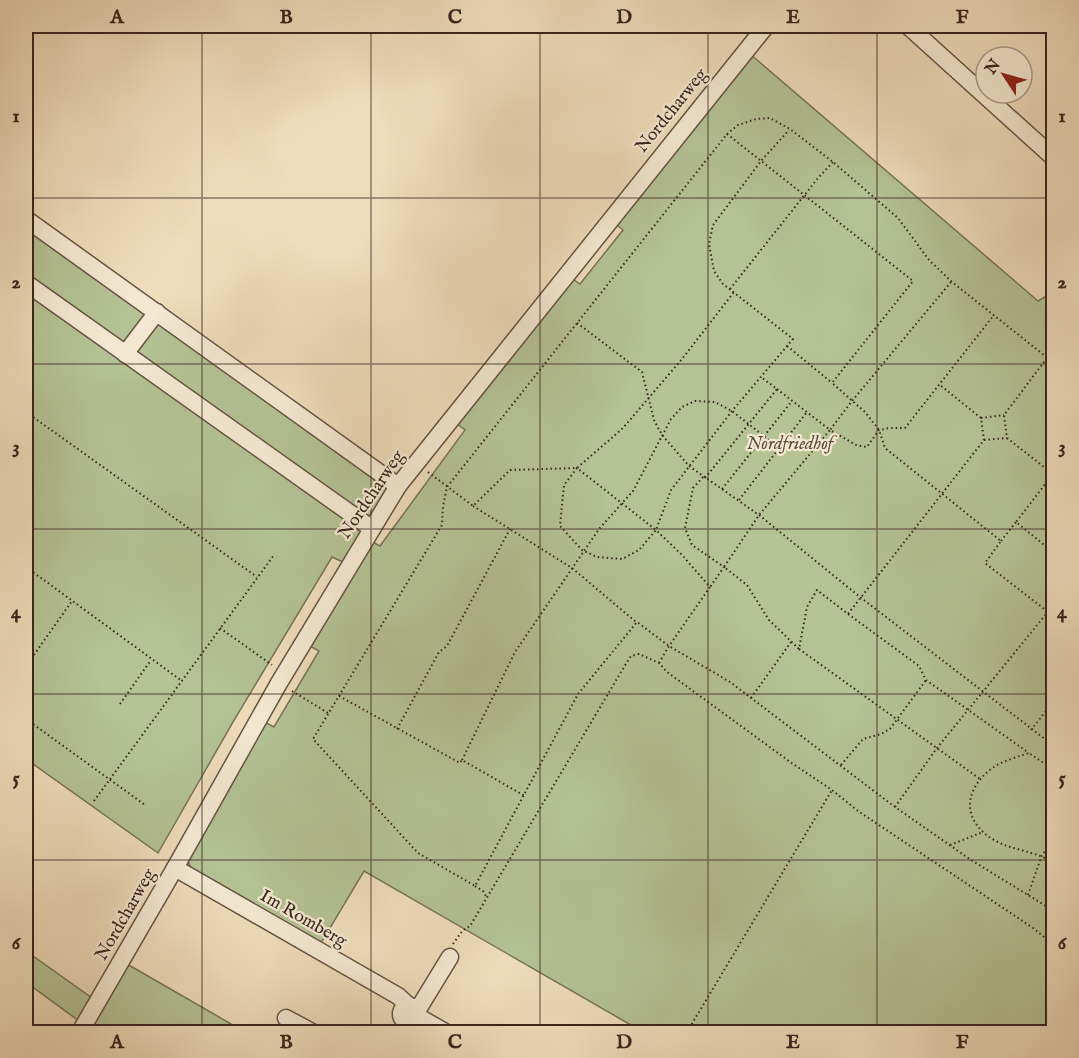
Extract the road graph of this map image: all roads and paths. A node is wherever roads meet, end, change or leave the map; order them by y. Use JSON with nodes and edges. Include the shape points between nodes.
{"nodes":[{"id":1,"x":766,"y":26,"type":"edge"},
{"id":2,"x":908,"y":26,"type":"edge"},
{"id":3,"x":790,"y":129,"type":"junction"},
{"id":4,"x":727,"y":134,"type":"junction"},
{"id":5,"x":1053,"y":158,"type":"edge"},
{"id":6,"x":761,"y":161,"type":"junction"},
{"id":7,"x":833,"y":162,"type":"junction"},
{"id":8,"x":804,"y":195,"type":"junction"},
{"id":9,"x":26,"y":219,"type":"edge"},
{"id":10,"x":952,"y":282,"type":"junction"},
{"id":11,"x":26,"y":283,"type":"edge"},
{"id":12,"x":730,"y":289,"type":"junction"},
{"id":13,"x":734,"y":292,"type":"junction"},
{"id":14,"x":157,"y":312,"type":"junction"},
{"id":15,"x":994,"y":315,"type":"junction"},
{"id":16,"x":577,"y":323,"type":"junction"},
{"id":17,"x":787,"y":346,"type":"junction"},
{"id":18,"x":125,"y":354,"type":"junction"},
{"id":19,"x":1047,"y":358,"type":"junction"},
{"id":20,"x":1053,"y":363,"type":"edge"},
{"id":21,"x":761,"y":377,"type":"junction"},
{"id":22,"x":832,"y":383,"type":"junction"},
{"id":23,"x":940,"y":385,"type":"junction"},
{"id":24,"x":777,"y":389,"type":"junction"},
{"id":25,"x":650,"y":398,"type":"junction"},
{"id":26,"x":792,"y":401,"type":"junction"},
{"id":27,"x":852,"y":401,"type":"junction"},
{"id":28,"x":732,"y":411,"type":"junction"},
{"id":29,"x":26,"y":412,"type":"edge"},
{"id":30,"x":807,"y":412,"type":"junction"},
{"id":31,"x":1004,"y":415,"type":"junction"},
{"id":32,"x":981,"y":418,"type":"junction"},
{"id":33,"x":748,"y":425,"type":"junction"},
{"id":34,"x":830,"y":430,"type":"junction"},
{"id":35,"x":879,"y":430,"type":"junction"},
{"id":36,"x":662,"y":435,"type":"junction"},
{"id":37,"x":764,"y":437,"type":"junction"},
{"id":38,"x":1007,"y":438,"type":"junction"},
{"id":39,"x":984,"y":440,"type":"junction"},
{"id":40,"x":779,"y":448,"type":"junction"},
{"id":41,"x":417,"y":462,"type":"junction"},
{"id":42,"x":689,"y":466,"type":"junction"},
{"id":43,"x":577,"y":468,"type":"junction"},
{"id":44,"x":1053,"y":474,"type":"edge"},
{"id":45,"x":704,"y":477,"type":"junction"},
{"id":46,"x":398,"y":486,"type":"junction"},
{"id":47,"x":447,"y":488,"type":"junction"},
{"id":48,"x":722,"y":489,"type":"junction"},
{"id":49,"x":941,"y":494,"type":"junction"},
{"id":50,"x":738,"y":500,"type":"junction"},
{"id":51,"x":624,"y":503,"type":"junction"},
{"id":52,"x":473,"y":506,"type":"junction"},
{"id":53,"x":759,"y":515,"type":"junction"},
{"id":54,"x":1016,"y":522,"type":"junction"},
{"id":55,"x":371,"y":528,"type":"junction"},
{"id":56,"x":510,"y":529,"type":"junction"},
{"id":57,"x":656,"y":530,"type":"junction"},
{"id":58,"x":1001,"y":541,"type":"junction"},
{"id":59,"x":584,"y":551,"type":"junction"},
{"id":60,"x":1053,"y":553,"type":"edge"},
{"id":61,"x":274,"y":555,"type":"dead end"},
{"id":62,"x":26,"y":567,"type":"edge"},
{"id":63,"x":572,"y":567,"type":"junction"},
{"id":64,"x":724,"y":567,"type":"junction"},
{"id":65,"x":257,"y":577,"type":"junction"},
{"id":66,"x":710,"y":587,"type":"junction"},
{"id":67,"x":860,"y":597,"type":"junction"},
{"id":68,"x":72,"y":601,"type":"junction"},
{"id":69,"x":1053,"y":605,"type":"edge"},
{"id":70,"x":1048,"y":612,"type":"junction"},
{"id":71,"x":848,"y":614,"type":"junction"},
{"id":72,"x":637,"y":622,"type":"junction"},
{"id":73,"x":220,"y":628,"type":"junction"},
{"id":74,"x":791,"y":642,"type":"junction"},
{"id":75,"x":669,"y":646,"type":"junction"},
{"id":76,"x":800,"y":649,"type":"junction"},
{"id":77,"x":152,"y":658,"type":"junction"},
{"id":78,"x":659,"y":663,"type":"junction"},
{"id":79,"x":26,"y":666,"type":"edge"},
{"id":80,"x":282,"y":679,"type":"junction"},
{"id":81,"x":926,"y":680,"type":"junction"},
{"id":82,"x":182,"y":681,"type":"junction"},
{"id":83,"x":982,"y":693,"type":"junction"},
{"id":84,"x":339,"y":696,"type":"junction"},
{"id":85,"x":751,"y":698,"type":"junction"},
{"id":86,"x":1053,"y":700,"type":"edge"},
{"id":87,"x":120,"y":704,"type":"dead end"},
{"id":88,"x":968,"y":710,"type":"junction"},
{"id":89,"x":328,"y":714,"type":"junction"},
{"id":90,"x":26,"y":719,"type":"edge"},
{"id":91,"x":898,"y":720,"type":"junction"},
{"id":92,"x":397,"y":729,"type":"junction"},
{"id":93,"x":1031,"y":730,"type":"junction"},
{"id":94,"x":1053,"y":746,"type":"edge"},
{"id":95,"x":937,"y":748,"type":"junction"},
{"id":96,"x":1029,"y":753,"type":"junction"},
{"id":97,"x":462,"y":760,"type":"junction"},
{"id":98,"x":841,"y":765,"type":"junction"},
{"id":99,"x":1053,"y":770,"type":"edge"},
{"id":100,"x":110,"y":779,"type":"junction"},
{"id":101,"x":981,"y":779,"type":"junction"},
{"id":102,"x":831,"y":790,"type":"junction"},
{"id":103,"x":525,"y":796,"type":"junction"},
{"id":104,"x":94,"y":801,"type":"dead end"},
{"id":105,"x":145,"y":805,"type":"dead end"},
{"id":106,"x":895,"y":807,"type":"junction"},
{"id":107,"x":983,"y":832,"type":"junction"},
{"id":108,"x":1053,"y":840,"type":"edge"},
{"id":109,"x":950,"y":845,"type":"junction"},
{"id":110,"x":1041,"y":855,"type":"junction"},
{"id":111,"x":1053,"y":863,"type":"edge"},
{"id":112,"x":175,"y":868,"type":"junction"},
{"id":113,"x":475,"y":886,"type":"junction"},
{"id":114,"x":1028,"y":895,"type":"junction"},
{"id":115,"x":487,"y":898,"type":"junction"},
{"id":116,"x":1053,"y":911,"type":"edge"},
{"id":117,"x":1053,"y":945,"type":"edge"},
{"id":118,"x":450,"y":957,"type":"joint"},
{"id":119,"x":409,"y":1017,"type":"edge"},
{"id":120,"x":286,"y":1018,"type":"dead end"},
{"id":121,"x":1053,"y":1018,"type":"edge"},
{"id":122,"x":80,"y":1032,"type":"edge"},
{"id":123,"x":312,"y":1032,"type":"edge"},
{"id":124,"x":445,"y":1032,"type":"edge"},
{"id":125,"x":687,"y":1032,"type":"edge"},
{"id":126,"x":1045,"y":1032,"type":"edge"}],
"edges":[{"from":1,"to":41,"type":"street","name":"Nordcharweg"},
{"from":2,"to":5,"type":"street"},
{"from":3,"to":4,"type":"path","via":[[770,118],[756,119]]},
{"from":3,"to":6,"type":"path"},
{"from":3,"to":7,"type":"path"},
{"from":4,"to":6,"type":"path"},
{"from":4,"to":16,"type":"path"},
{"from":6,"to":8,"type":"path"},
{"from":6,"to":12,"type":"path","via":[[713,225],[709,244],[714,271]]},
{"from":7,"to":8,"type":"path"},
{"from":7,"to":10,"type":"path","via":[[898,218],[929,260]]},
{"from":8,"to":12,"type":"path"},
{"from":8,"to":22,"type":"path","via":[[912,281]]},
{"from":9,"to":14,"type":"street"},
{"from":10,"to":15,"type":"path"},
{"from":10,"to":27,"type":"path"},
{"from":11,"to":18,"type":"street"},
{"from":12,"to":13,"type":"path"},
{"from":13,"to":17,"type":"path","via":[[793,339]]},
{"from":13,"to":25,"type":"path"},
{"from":14,"to":18,"type":"street"},
{"from":14,"to":46,"type":"street"},
{"from":15,"to":19,"type":"path"},
{"from":15,"to":23,"type":"path"},
{"from":16,"to":25,"type":"path","via":[[642,372]]},
{"from":16,"to":47,"type":"path"},
{"from":17,"to":21,"type":"path"},
{"from":17,"to":22,"type":"path"},
{"from":18,"to":55,"type":"street"},
{"from":19,"to":20,"type":"path"},
{"from":19,"to":31,"type":"path"},
{"from":21,"to":24,"type":"path"},
{"from":21,"to":28,"type":"path"},
{"from":22,"to":27,"type":"path"},
{"from":23,"to":32,"type":"path"},
{"from":23,"to":35,"type":"path","via":[[905,428]]},
{"from":24,"to":26,"type":"path"},
{"from":24,"to":33,"type":"path"},
{"from":25,"to":36,"type":"path"},
{"from":25,"to":43,"type":"path"},
{"from":26,"to":30,"type":"path"},
{"from":26,"to":37,"type":"path"},
{"from":27,"to":34,"type":"path"},
{"from":27,"to":35,"type":"path"},
{"from":28,"to":33,"type":"path"},
{"from":28,"to":36,"type":"path","via":[[715,402],[695,401],[682,407]]},
{"from":28,"to":42,"type":"path"},
{"from":29,"to":65,"type":"path"},
{"from":30,"to":34,"type":"path"},
{"from":30,"to":40,"type":"path"},
{"from":31,"to":32,"type":"path"},
{"from":31,"to":38,"type":"path"},
{"from":32,"to":39,"type":"path"},
{"from":33,"to":37,"type":"path"},
{"from":33,"to":45,"type":"path"},
{"from":34,"to":35,"type":"path","via":[[867,447]]},
{"from":34,"to":53,"type":"path"},
{"from":35,"to":49,"type":"path","via":[[885,448]]},
{"from":36,"to":42,"type":"path"},
{"from":36,"to":51,"type":"path"},
{"from":37,"to":40,"type":"path"},
{"from":37,"to":48,"type":"path"},
{"from":38,"to":39,"type":"path"},
{"from":38,"to":44,"type":"path"},
{"from":39,"to":49,"type":"path"},
{"from":40,"to":50,"type":"path"},
{"from":41,"to":46,"type":"street","name":"Nordcharweg"},
{"from":41,"to":47,"type":"path"},
{"from":42,"to":45,"type":"path"},
{"from":42,"to":57,"type":"path","via":[[671,490]]},
{"from":43,"to":51,"type":"path"},
{"from":43,"to":52,"type":"path","via":[[510,470]]},
{"from":43,"to":59,"type":"path","via":[[564,484],[560,526]]},
{"from":44,"to":54,"type":"path"},
{"from":45,"to":48,"type":"path"},
{"from":45,"to":64,"type":"path","via":[[693,488],[685,528],[692,545]]},
{"from":46,"to":55,"type":"street","name":"Nordcharweg"},
{"from":47,"to":52,"type":"path"},
{"from":47,"to":84,"type":"path","via":[[442,525]]},
{"from":48,"to":50,"type":"path"},
{"from":49,"to":58,"type":"path"},
{"from":49,"to":67,"type":"path"},
{"from":50,"to":53,"type":"path"},
{"from":51,"to":57,"type":"path"},
{"from":51,"to":59,"type":"path"},
{"from":52,"to":56,"type":"path"},
{"from":53,"to":64,"type":"path"},
{"from":53,"to":67,"type":"path"},
{"from":54,"to":58,"type":"path"},
{"from":54,"to":60,"type":"path"},
{"from":55,"to":80,"type":"street","name":"Nordcharweg"},
{"from":56,"to":63,"type":"path"},
{"from":56,"to":92,"type":"path"},
{"from":57,"to":59,"type":"path","via":[[639,550],[622,558],[597,557]]},
{"from":57,"to":66,"type":"path"},
{"from":58,"to":70,"type":"path","via":[[985,563]]},
{"from":59,"to":63,"type":"path"},
{"from":61,"to":65,"type":"path"},
{"from":62,"to":68,"type":"path"},
{"from":63,"to":72,"type":"path"},
{"from":63,"to":97,"type":"path","via":[[515,652]]},
{"from":64,"to":66,"type":"path"},
{"from":64,"to":74,"type":"path","via":[[747,585],[769,620]]},
{"from":65,"to":73,"type":"path"},
{"from":66,"to":75,"type":"path"},
{"from":67,"to":71,"type":"path"},
{"from":67,"to":83,"type":"path"},
{"from":68,"to":77,"type":"path"},
{"from":68,"to":79,"type":"path"},
{"from":69,"to":70,"type":"path"},
{"from":70,"to":83,"type":"path"},
{"from":71,"to":76,"type":"path","via":[[817,590],[807,607]]},
{"from":71,"to":81,"type":"path","via":[[919,666]]},
{"from":72,"to":75,"type":"path"},
{"from":72,"to":103,"type":"path","via":[[578,694]]},
{"from":73,"to":80,"type":"path"},
{"from":73,"to":82,"type":"path"},
{"from":74,"to":76,"type":"path"},
{"from":74,"to":85,"type":"path"},
{"from":75,"to":78,"type":"path"},
{"from":75,"to":85,"type":"path"},
{"from":76,"to":91,"type":"path"},
{"from":77,"to":82,"type":"path"},
{"from":77,"to":87,"type":"path"},
{"from":78,"to":102,"type":"path","via":[[666,672]]},
{"from":78,"to":115,"type":"path","via":[[639,654],[631,656]]},
{"from":80,"to":89,"type":"path"},
{"from":80,"to":112,"type":"street","name":"Nordcharweg"},
{"from":81,"to":88,"type":"path"},
{"from":81,"to":91,"type":"path"},
{"from":82,"to":100,"type":"path"},
{"from":83,"to":88,"type":"path"},
{"from":83,"to":93,"type":"path"},
{"from":84,"to":89,"type":"path"},
{"from":84,"to":92,"type":"path"},
{"from":85,"to":98,"type":"path"},
{"from":86,"to":93,"type":"path"},
{"from":88,"to":95,"type":"path"},
{"from":88,"to":96,"type":"path"},
{"from":89,"to":113,"type":"path","via":[[313,739],[418,853]]},
{"from":90,"to":100,"type":"path"},
{"from":91,"to":95,"type":"path"},
{"from":91,"to":98,"type":"path","via":[[881,734],[863,739]]},
{"from":92,"to":97,"type":"path","via":[[460,763]]},
{"from":93,"to":94,"type":"path"},
{"from":95,"to":101,"type":"path"},
{"from":95,"to":106,"type":"path"},
{"from":96,"to":99,"type":"path"},
{"from":96,"to":101,"type":"path","via":[[999,764]]},
{"from":97,"to":103,"type":"path"},
{"from":98,"to":106,"type":"path"},
{"from":100,"to":104,"type":"path"},
{"from":100,"to":105,"type":"path"},
{"from":101,"to":107,"type":"path","via":[[970,799],[969,810]]},
{"from":102,"to":117,"type":"path"},
{"from":102,"to":125,"type":"path"},
{"from":103,"to":113,"type":"path"},
{"from":106,"to":109,"type":"path"},
{"from":107,"to":109,"type":"path"},
{"from":107,"to":110,"type":"path","via":[[1003,845]]},
{"from":108,"to":110,"type":"path"},
{"from":109,"to":114,"type":"path"},
{"from":110,"to":111,"type":"path"},
{"from":110,"to":114,"type":"path"},
{"from":112,"to":119,"type":"street","name":"Im Romberg","via":[[398,996]]},
{"from":112,"to":122,"type":"street","name":"Nordcharweg"},
{"from":113,"to":115,"type":"path"},
{"from":114,"to":116,"type":"path"},
{"from":115,"to":118,"type":"path","via":[[453,944]]},
{"from":118,"to":119,"type":"street"},
{"from":119,"to":124,"type":"street","name":"Im Romberg"},
{"from":120,"to":123,"type":"street"},
{"from":121,"to":126,"type":"path"}]}
